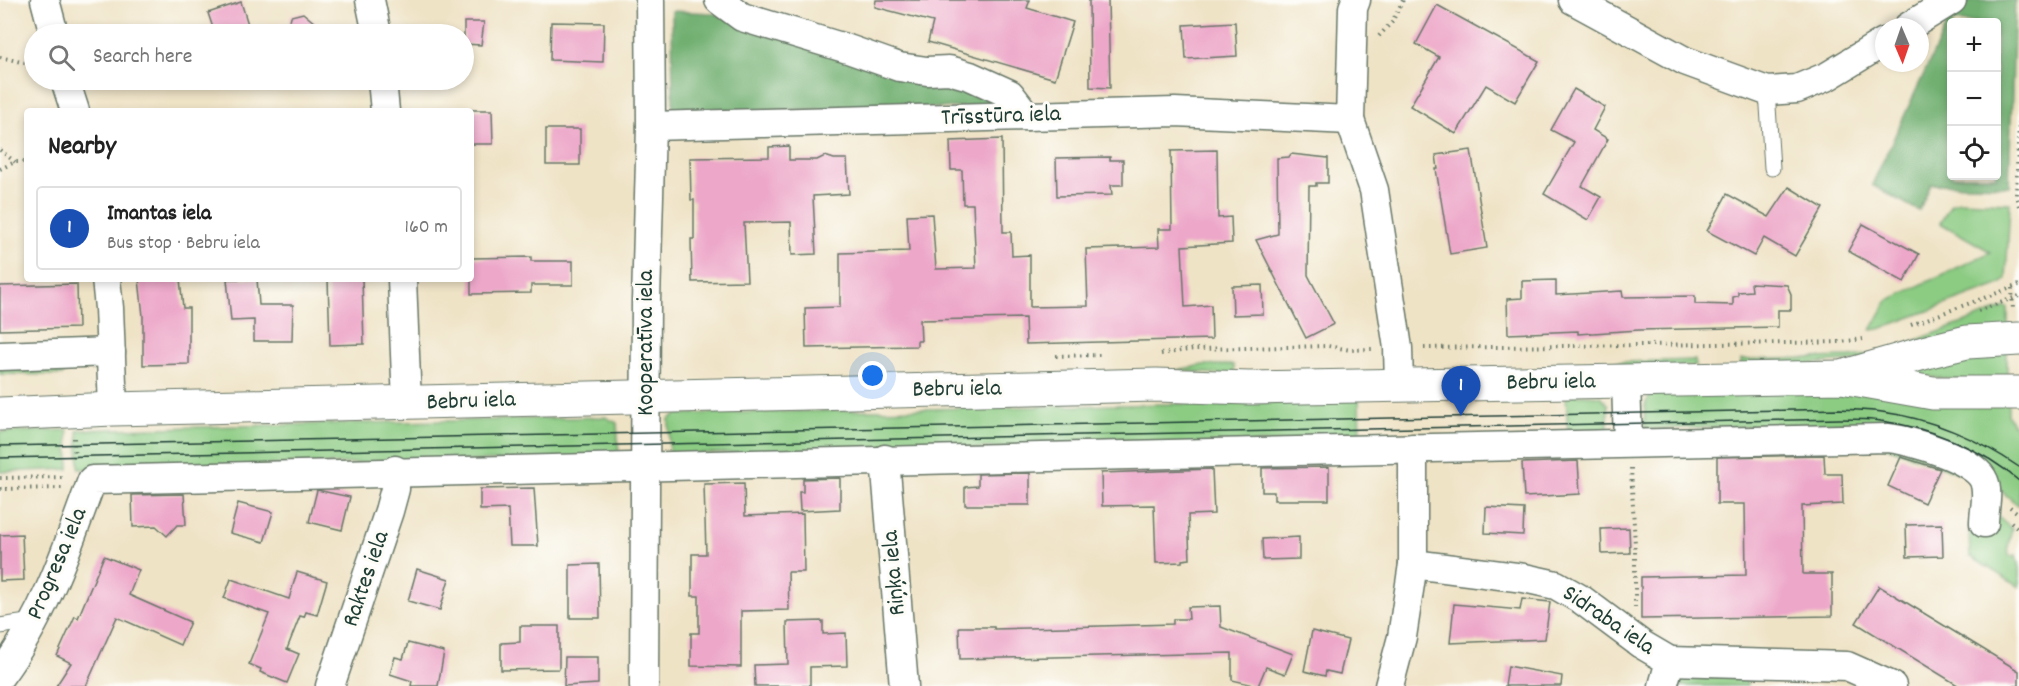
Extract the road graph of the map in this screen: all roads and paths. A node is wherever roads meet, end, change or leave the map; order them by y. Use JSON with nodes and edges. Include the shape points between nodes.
{"nodes":[{"id":1,"x":45,"y":0,"type":"edge"},
{"id":2,"x":370,"y":0,"type":"edge"},
{"id":3,"x":650,"y":0,"type":"edge"},
{"id":4,"x":719,"y":0,"type":"edge"},
{"id":5,"x":1356,"y":0,"type":"edge"},
{"id":6,"x":1573,"y":0,"type":"edge"},
{"id":7,"x":1952,"y":0,"type":"edge"},
{"id":8,"x":1923,"y":18,"type":"edge"},
{"id":9,"x":51,"y":24,"type":"edge"},
{"id":10,"x":375,"y":24,"type":"edge"},
{"id":11,"x":1875,"y":47,"type":"edge"},
{"id":12,"x":0,"y":57,"type":"edge"},
{"id":13,"x":24,"y":63,"type":"edge"},
{"id":14,"x":68,"y":90,"type":"edge"},
{"id":15,"x":383,"y":90,"type":"edge"},
{"id":16,"x":1767,"y":91,"type":"junction"},
{"id":17,"x":74,"y":108,"type":"edge"},
{"id":18,"x":385,"y":108,"type":"edge"},
{"id":19,"x":1027,"y":116,"type":"junction"},
{"id":20,"x":1350,"y":120,"type":"junction"},
{"id":21,"x":2019,"y":121,"type":"edge"},
{"id":22,"x":651,"y":126,"type":"junction"},
{"id":23,"x":0,"y":150,"type":"edge"},
{"id":24,"x":15,"y":162,"type":"junction"},
{"id":25,"x":24,"y":162,"type":"edge"},
{"id":26,"x":1772,"y":168,"type":"dead end"},
{"id":27,"x":0,"y":169,"type":"edge"},
{"id":28,"x":2019,"y":206,"type":"edge"},
{"id":29,"x":106,"y":282,"type":"edge"},
{"id":30,"x":402,"y":282,"type":"edge"},
{"id":31,"x":2019,"y":285,"type":"edge"},
{"id":32,"x":1907,"y":326,"type":"dead end"},
{"id":33,"x":1871,"y":338,"type":"dead end"},
{"id":34,"x":2019,"y":339,"type":"edge"},
{"id":35,"x":1398,"y":348,"type":"junction"},
{"id":36,"x":111,"y":352,"type":"junction"},
{"id":37,"x":1107,"y":355,"type":"dead end"},
{"id":38,"x":1154,"y":355,"type":"dead end"},
{"id":39,"x":0,"y":356,"type":"edge"},
{"id":40,"x":1047,"y":356,"type":"dead end"},
{"id":41,"x":1842,"y":377,"type":"junction"},
{"id":42,"x":1626,"y":382,"type":"junction"},
{"id":43,"x":1399,"y":385,"type":"junction"},
{"id":44,"x":2019,"y":393,"type":"edge"},
{"id":45,"x":647,"y":398,"type":"junction"},
{"id":46,"x":407,"y":404,"type":"junction"},
{"id":47,"x":113,"y":409,"type":"junction"},
{"id":48,"x":0,"y":414,"type":"edge"},
{"id":49,"x":1628,"y":442,"type":"junction"},
{"id":50,"x":1413,"y":448,"type":"junction"},
{"id":51,"x":885,"y":459,"type":"junction"},
{"id":52,"x":646,"y":464,"type":"junction"},
{"id":53,"x":395,"y":470,"type":"junction"},
{"id":54,"x":0,"y":478,"type":"edge"},
{"id":55,"x":82,"y":484,"type":"junction"},
{"id":56,"x":0,"y":489,"type":"edge"},
{"id":57,"x":1984,"y":523,"type":"dead end"},
{"id":58,"x":1413,"y":564,"type":"junction"},
{"id":59,"x":1635,"y":609,"type":"dead end"},
{"id":60,"x":34,"y":621,"type":"junction"},
{"id":61,"x":0,"y":626,"type":"edge"},
{"id":62,"x":1666,"y":674,"type":"edge"},
{"id":63,"x":1771,"y":675,"type":"edge"},
{"id":64,"x":0,"y":676,"type":"edge"},
{"id":65,"x":909,"y":685,"type":"edge"},
{"id":66,"x":330,"y":686,"type":"edge"},
{"id":67,"x":644,"y":686,"type":"edge"},
{"id":68,"x":1389,"y":686,"type":"edge"},
{"id":69,"x":1892,"y":686,"type":"edge"}],
"edges":[{"from":1,"to":9,"type":"street"},
{"from":2,"to":10,"type":"street"},
{"from":3,"to":22,"type":"street","name":"Kooperatīva iela"},
{"from":4,"to":19,"type":"street","via":[[742,16],[899,67],[949,70],[970,76],[1010,94]]},
{"from":5,"to":20,"type":"street"},
{"from":6,"to":16,"type":"street","via":[[1685,61]]},
{"from":7,"to":8,"type":"street"},
{"from":11,"to":16,"type":"street","via":[[1828,76],[1797,88]]},
{"from":12,"to":13,"type":"path"},
{"from":14,"to":17,"type":"street"},
{"from":15,"to":18,"type":"street"},
{"from":16,"to":26,"type":"lane"},
{"from":19,"to":20,"type":"street","name":"Trīsstūra iela","via":[[1175,111]]},
{"from":19,"to":22,"type":"street","name":"Trīsstūra iela"},
{"from":20,"to":35,"type":"street","via":[[1374,190]]},
{"from":21,"to":28,"type":"path"},
{"from":22,"to":45,"type":"street","name":"Kooperatīva iela"},
{"from":23,"to":24,"type":"path"},
{"from":24,"to":25,"type":"path"},
{"from":24,"to":27,"type":"path"},
{"from":29,"to":36,"type":"street"},
{"from":30,"to":46,"type":"street"},
{"from":31,"to":32,"type":"path"},
{"from":33,"to":35,"type":"path","via":[[1841,342]]},
{"from":34,"to":41,"type":"street","name":"Bebru iela","via":[[1967,342]]},
{"from":35,"to":38,"type":"path","via":[[1194,349]]},
{"from":35,"to":43,"type":"street"},
{"from":36,"to":39,"type":"street"},
{"from":36,"to":47,"type":"street"},
{"from":37,"to":40,"type":"path"},
{"from":41,"to":42,"type":"street","name":"Bebru iela"},
{"from":41,"to":44,"type":"street","name":"Bebru iela","via":[[1933,393]]},
{"from":42,"to":43,"type":"street","name":"Bebru iela"},
{"from":42,"to":49,"type":"street"},
{"from":43,"to":45,"type":"street","name":"Bebru iela","via":[[1156,386]]},
{"from":45,"to":46,"type":"street","name":"Bebru iela"},
{"from":45,"to":52,"type":"street","name":"Kooperatīva iela"},
{"from":46,"to":47,"type":"street","name":"Bebru iela"},
{"from":47,"to":48,"type":"street","name":"Bebru iela"},
{"from":49,"to":50,"type":"street"},
{"from":49,"to":57,"type":"street","via":[[1888,438],[1904,441],[1969,465],[1982,477],[1986,486]]},
{"from":49,"to":59,"type":"path"},
{"from":50,"to":51,"type":"street"},
{"from":50,"to":58,"type":"street"},
{"from":51,"to":52,"type":"street"},
{"from":51,"to":65,"type":"street","name":"Riņķa iela"},
{"from":52,"to":53,"type":"street"},
{"from":52,"to":67,"type":"street","name":"Kooperatīva iela"},
{"from":53,"to":55,"type":"street"},
{"from":53,"to":66,"type":"street","name":"Raktes iela","via":[[390,511]]},
{"from":54,"to":55,"type":"path","via":[[73,476]]},
{"from":55,"to":56,"type":"path"},
{"from":55,"to":60,"type":"street","name":"Progresa iela","via":[[57,576]]},
{"from":58,"to":62,"type":"street","name":"Sidraba iela","via":[[1556,585],[1641,644]]},
{"from":58,"to":68,"type":"street","via":[[1402,637]]},
{"from":60,"to":61,"type":"lane"},
{"from":60,"to":64,"type":"street","name":"Progresa iela","via":[[20,650]]},
{"from":62,"to":63,"type":"street"},
{"from":63,"to":69,"type":"street","via":[[1847,666]]}]}
